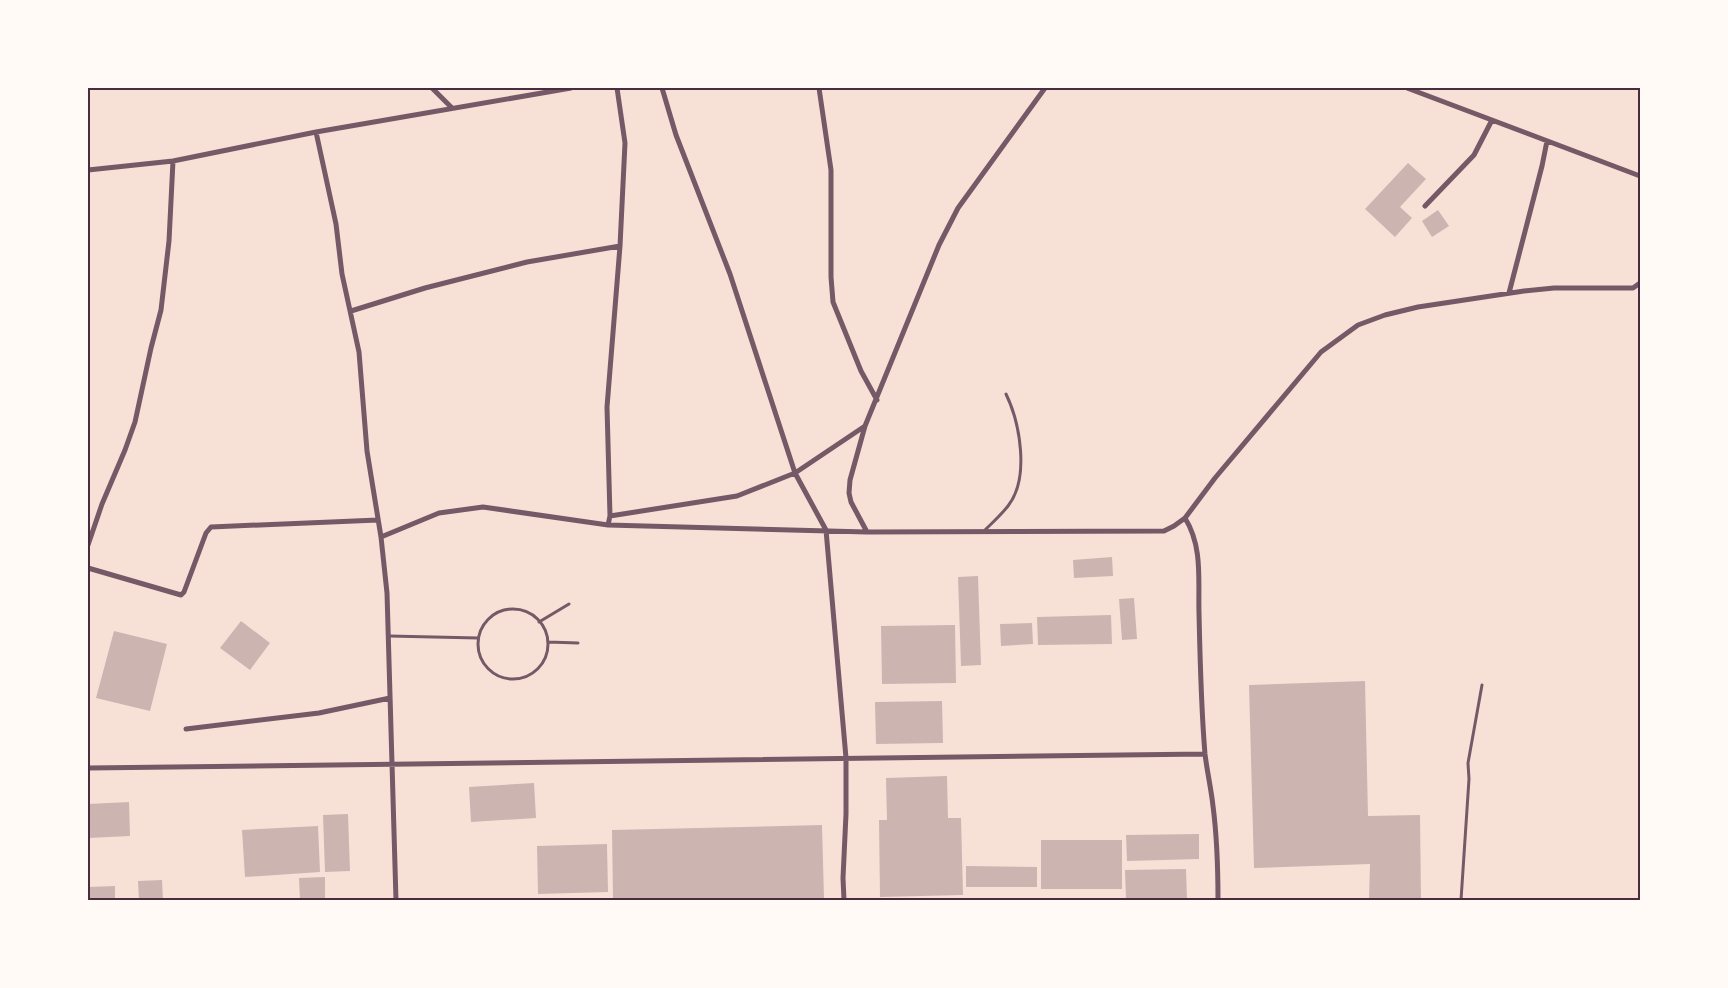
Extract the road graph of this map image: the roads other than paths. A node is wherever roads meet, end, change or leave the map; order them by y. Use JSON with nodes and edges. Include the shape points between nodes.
{"nodes":[{"id":1,"x":432,"y":88,"type":"edge"},
{"id":2,"x":571,"y":88,"type":"edge"},
{"id":3,"x":617,"y":88,"type":"edge"},
{"id":4,"x":662,"y":88,"type":"edge"},
{"id":5,"x":819,"y":88,"type":"edge"},
{"id":6,"x":1045,"y":88,"type":"edge"},
{"id":7,"x":1407,"y":88,"type":"edge"},
{"id":8,"x":451,"y":107,"type":"junction"},
{"id":9,"x":1492,"y":120,"type":"junction"},
{"id":10,"x":316,"y":132,"type":"junction"},
{"id":11,"x":1547,"y":141,"type":"junction"},
{"id":12,"x":173,"y":161,"type":"junction"},
{"id":13,"x":88,"y":170,"type":"edge"},
{"id":14,"x":1640,"y":176,"type":"edge"},
{"id":15,"x":1425,"y":206,"type":"dead end"},
{"id":16,"x":620,"y":246,"type":"junction"},
{"id":17,"x":1640,"y":283,"type":"edge"},
{"id":18,"x":1634,"y":288,"type":"junction"},
{"id":19,"x":1640,"y":290,"type":"edge"},
{"id":20,"x":1509,"y":293,"type":"junction"},
{"id":21,"x":351,"y":311,"type":"junction"},
{"id":22,"x":1006,"y":394,"type":"dead end"},
{"id":23,"x":877,"y":400,"type":"junction"},
{"id":24,"x":866,"y":426,"type":"junction"},
{"id":25,"x":796,"y":473,"type":"junction"},
{"id":26,"x":610,"y":516,"type":"junction"},
{"id":27,"x":1185,"y":518,"type":"junction"},
{"id":28,"x":378,"y":520,"type":"junction"},
{"id":29,"x":608,"y":525,"type":"junction"},
{"id":30,"x":826,"y":530,"type":"junction"},
{"id":31,"x":867,"y":532,"type":"junction"},
{"id":32,"x":981,"y":533,"type":"junction"},
{"id":33,"x":381,"y":537,"type":"junction"},
{"id":34,"x":88,"y":545,"type":"edge"},
{"id":35,"x":88,"y":568,"type":"edge"},
{"id":36,"x":569,"y":604,"type":"dead end"},
{"id":37,"x":539,"y":622,"type":"junction"},
{"id":38,"x":388,"y":636,"type":"junction"},
{"id":39,"x":478,"y":638,"type":"junction"},
{"id":40,"x":548,"y":642,"type":"junction"},
{"id":41,"x":578,"y":643,"type":"dead end"},
{"id":42,"x":1482,"y":685,"type":"dead end"},
{"id":43,"x":390,"y":698,"type":"junction"},
{"id":44,"x":186,"y":729,"type":"dead end"},
{"id":45,"x":1205,"y":754,"type":"junction"},
{"id":46,"x":846,"y":758,"type":"junction"},
{"id":47,"x":392,"y":764,"type":"junction"},
{"id":48,"x":88,"y":768,"type":"edge"},
{"id":49,"x":396,"y":900,"type":"edge"},
{"id":50,"x":844,"y":900,"type":"edge"},
{"id":51,"x":1218,"y":900,"type":"edge"},
{"id":52,"x":1460,"y":900,"type":"edge"}],
"edges":[{"from":1,"to":8,"type":"street"},
{"from":2,"to":8,"type":"street"},
{"from":3,"to":16,"type":"street","via":[[625,143]]},
{"from":4,"to":25,"type":"street","via":[[676,135],[730,274]]},
{"from":5,"to":23,"type":"street","via":[[831,170],[833,302],[861,371]]},
{"from":6,"to":23,"type":"street","via":[[958,208],[939,246]]},
{"from":7,"to":9,"type":"street"},
{"from":8,"to":10,"type":"street"},
{"from":9,"to":11,"type":"street"},
{"from":9,"to":15,"type":"street","via":[[1474,155]]},
{"from":10,"to":12,"type":"street"},
{"from":10,"to":21,"type":"street"},
{"from":11,"to":14,"type":"street"},
{"from":11,"to":20,"type":"street"},
{"from":12,"to":13,"type":"street"},
{"from":12,"to":34,"type":"street","via":[[169,242],[161,310],[135,422]]},
{"from":16,"to":21,"type":"street","via":[[527,262]]},
{"from":16,"to":26,"type":"street","via":[[607,406]]},
{"from":17,"to":18,"type":"street"},
{"from":18,"to":19,"type":"street"},
{"from":18,"to":20,"type":"street","via":[[1554,288]]},
{"from":20,"to":27,"type":"street","via":[[1418,307],[1358,325],[1321,352]]},
{"from":21,"to":28,"type":"street","via":[[359,352],[367,451]]},
{"from":22,"to":32,"type":"lane","via":[[1013,408],[1021,459],[1020,475],[1009,505]]},
{"from":23,"to":24,"type":"street"},
{"from":24,"to":25,"type":"street"},
{"from":24,"to":31,"type":"street","via":[[849,493]]},
{"from":25,"to":26,"type":"street","via":[[737,496]]},
{"from":25,"to":30,"type":"street"},
{"from":26,"to":29,"type":"street"},
{"from":27,"to":32,"type":"street","via":[[1164,531]]},
{"from":27,"to":45,"type":"street","via":[[1200,566]]},
{"from":28,"to":33,"type":"street"},
{"from":28,"to":35,"type":"street","via":[[211,526],[181,595]]},
{"from":29,"to":30,"type":"street"},
{"from":29,"to":33,"type":"street","via":[[483,507],[439,513]]},
{"from":30,"to":31,"type":"street"},
{"from":30,"to":46,"type":"street"},
{"from":31,"to":32,"type":"street"},
{"from":33,"to":38,"type":"street"},
{"from":36,"to":37,"type":"lane"},
{"from":37,"to":39,"type":"lane","via":[[523,611],[506,610],[485,623]]},
{"from":37,"to":40,"type":"lane"},
{"from":38,"to":39,"type":"lane"},
{"from":38,"to":43,"type":"street"},
{"from":39,"to":40,"type":"lane","via":[[483,663],[495,674],[511,679],[535,672],[545,658]]},
{"from":40,"to":41,"type":"lane"},
{"from":42,"to":52,"type":"lane","via":[[1468,763]]},
{"from":43,"to":44,"type":"street","via":[[319,713]]},
{"from":43,"to":47,"type":"street"},
{"from":45,"to":46,"type":"street"},
{"from":45,"to":51,"type":"street","via":[[1213,806]]},
{"from":46,"to":47,"type":"street"},
{"from":46,"to":50,"type":"street"},
{"from":47,"to":48,"type":"street"},
{"from":47,"to":49,"type":"street"}]}
